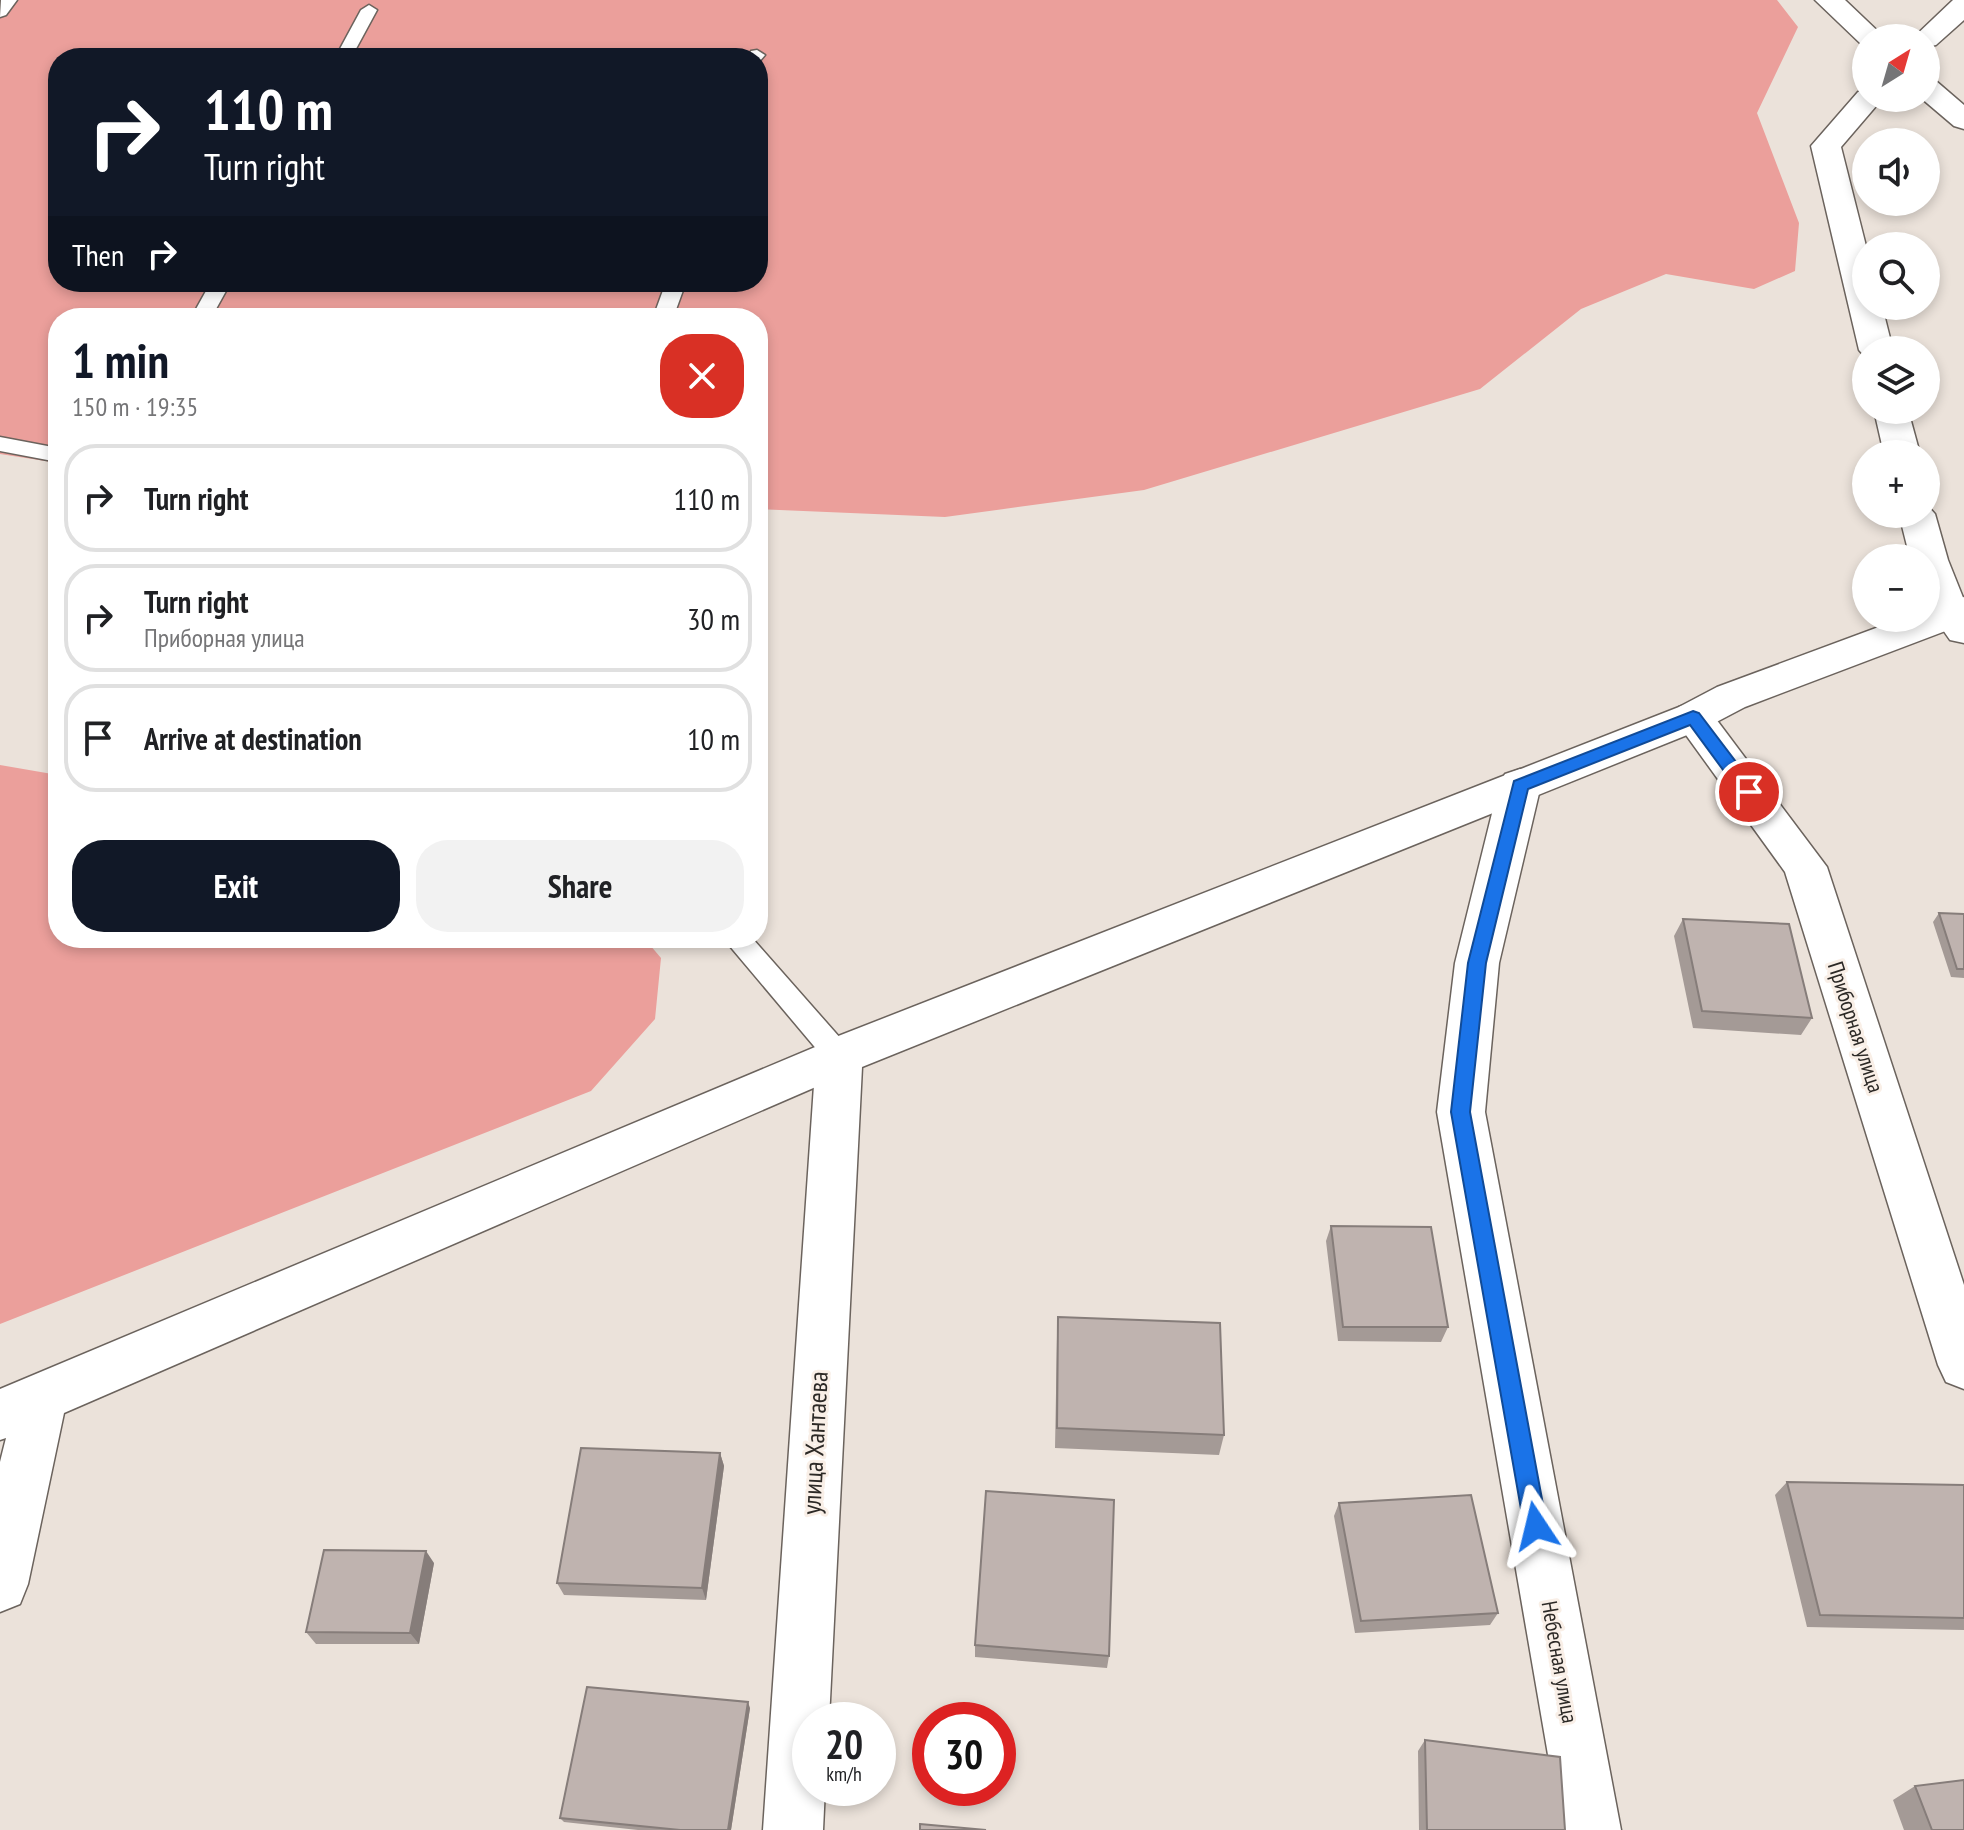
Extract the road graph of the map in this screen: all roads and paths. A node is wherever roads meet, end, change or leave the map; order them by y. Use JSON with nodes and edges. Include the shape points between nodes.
{"nodes":[{"id":1,"x":9,"y":0,"type":"edge"},
{"id":2,"x":1829,"y":0,"type":"edge"},
{"id":3,"x":1964,"y":5,"type":"edge"},
{"id":4,"x":369,"y":10,"type":"dead end"},
{"id":5,"x":0,"y":12,"type":"edge"},
{"id":6,"x":1856,"y":24,"type":"edge"},
{"id":7,"x":1940,"y":26,"type":"edge"},
{"id":8,"x":348,"y":48,"type":"edge"},
{"id":9,"x":1940,"y":99,"type":"edge"},
{"id":10,"x":1856,"y":112,"type":"edge"},
{"id":11,"x":1964,"y":120,"type":"edge"},
{"id":12,"x":1873,"y":336,"type":"edge"},
{"id":13,"x":0,"y":444,"type":"edge"},
{"id":14,"x":48,"y":453,"type":"edge"},
{"id":15,"x":1920,"y":528,"type":"edge"},
{"id":16,"x":1960,"y":618,"type":"edge"},
{"id":17,"x":1693,"y":717,"type":"junction"},
{"id":18,"x":1520,"y":785,"type":"junction"},
{"id":19,"x":745,"y":948,"type":"edge"},
{"id":20,"x":839,"y":1056,"type":"junction"},
{"id":21,"x":1964,"y":1365,"type":"edge"},
{"id":22,"x":21,"y":1407,"type":"edge"},
{"id":23,"x":0,"y":1584,"type":"edge"},
{"id":24,"x":793,"y":1830,"type":"edge"},
{"id":25,"x":1591,"y":1830,"type":"edge"}],
"edges":[{"from":1,"to":5,"type":"lane"},
{"from":2,"to":6,"type":"street"},
{"from":3,"to":7,"type":"street"},
{"from":4,"to":8,"type":"lane"},
{"from":9,"to":11,"type":"street"},
{"from":10,"to":12,"type":"street","via":[[1826,146]]},
{"from":13,"to":14,"type":"lane"},
{"from":15,"to":16,"type":"street","via":[[1930,566]]},
{"from":16,"to":17,"type":"street","via":[[1731,697]]},
{"from":17,"to":18,"type":"street"},
{"from":17,"to":21,"type":"street","name":"Приборная улица","via":[[1805,867]]},
{"from":18,"to":20,"type":"street"},
{"from":18,"to":25,"type":"street","name":"Небесная улица","via":[[1477,963],[1461,1112]]},
{"from":19,"to":20,"type":"lane"},
{"from":20,"to":22,"type":"street"},
{"from":20,"to":24,"type":"street","name":"улица Хантаева"},
{"from":22,"to":23,"type":"street"}]}
